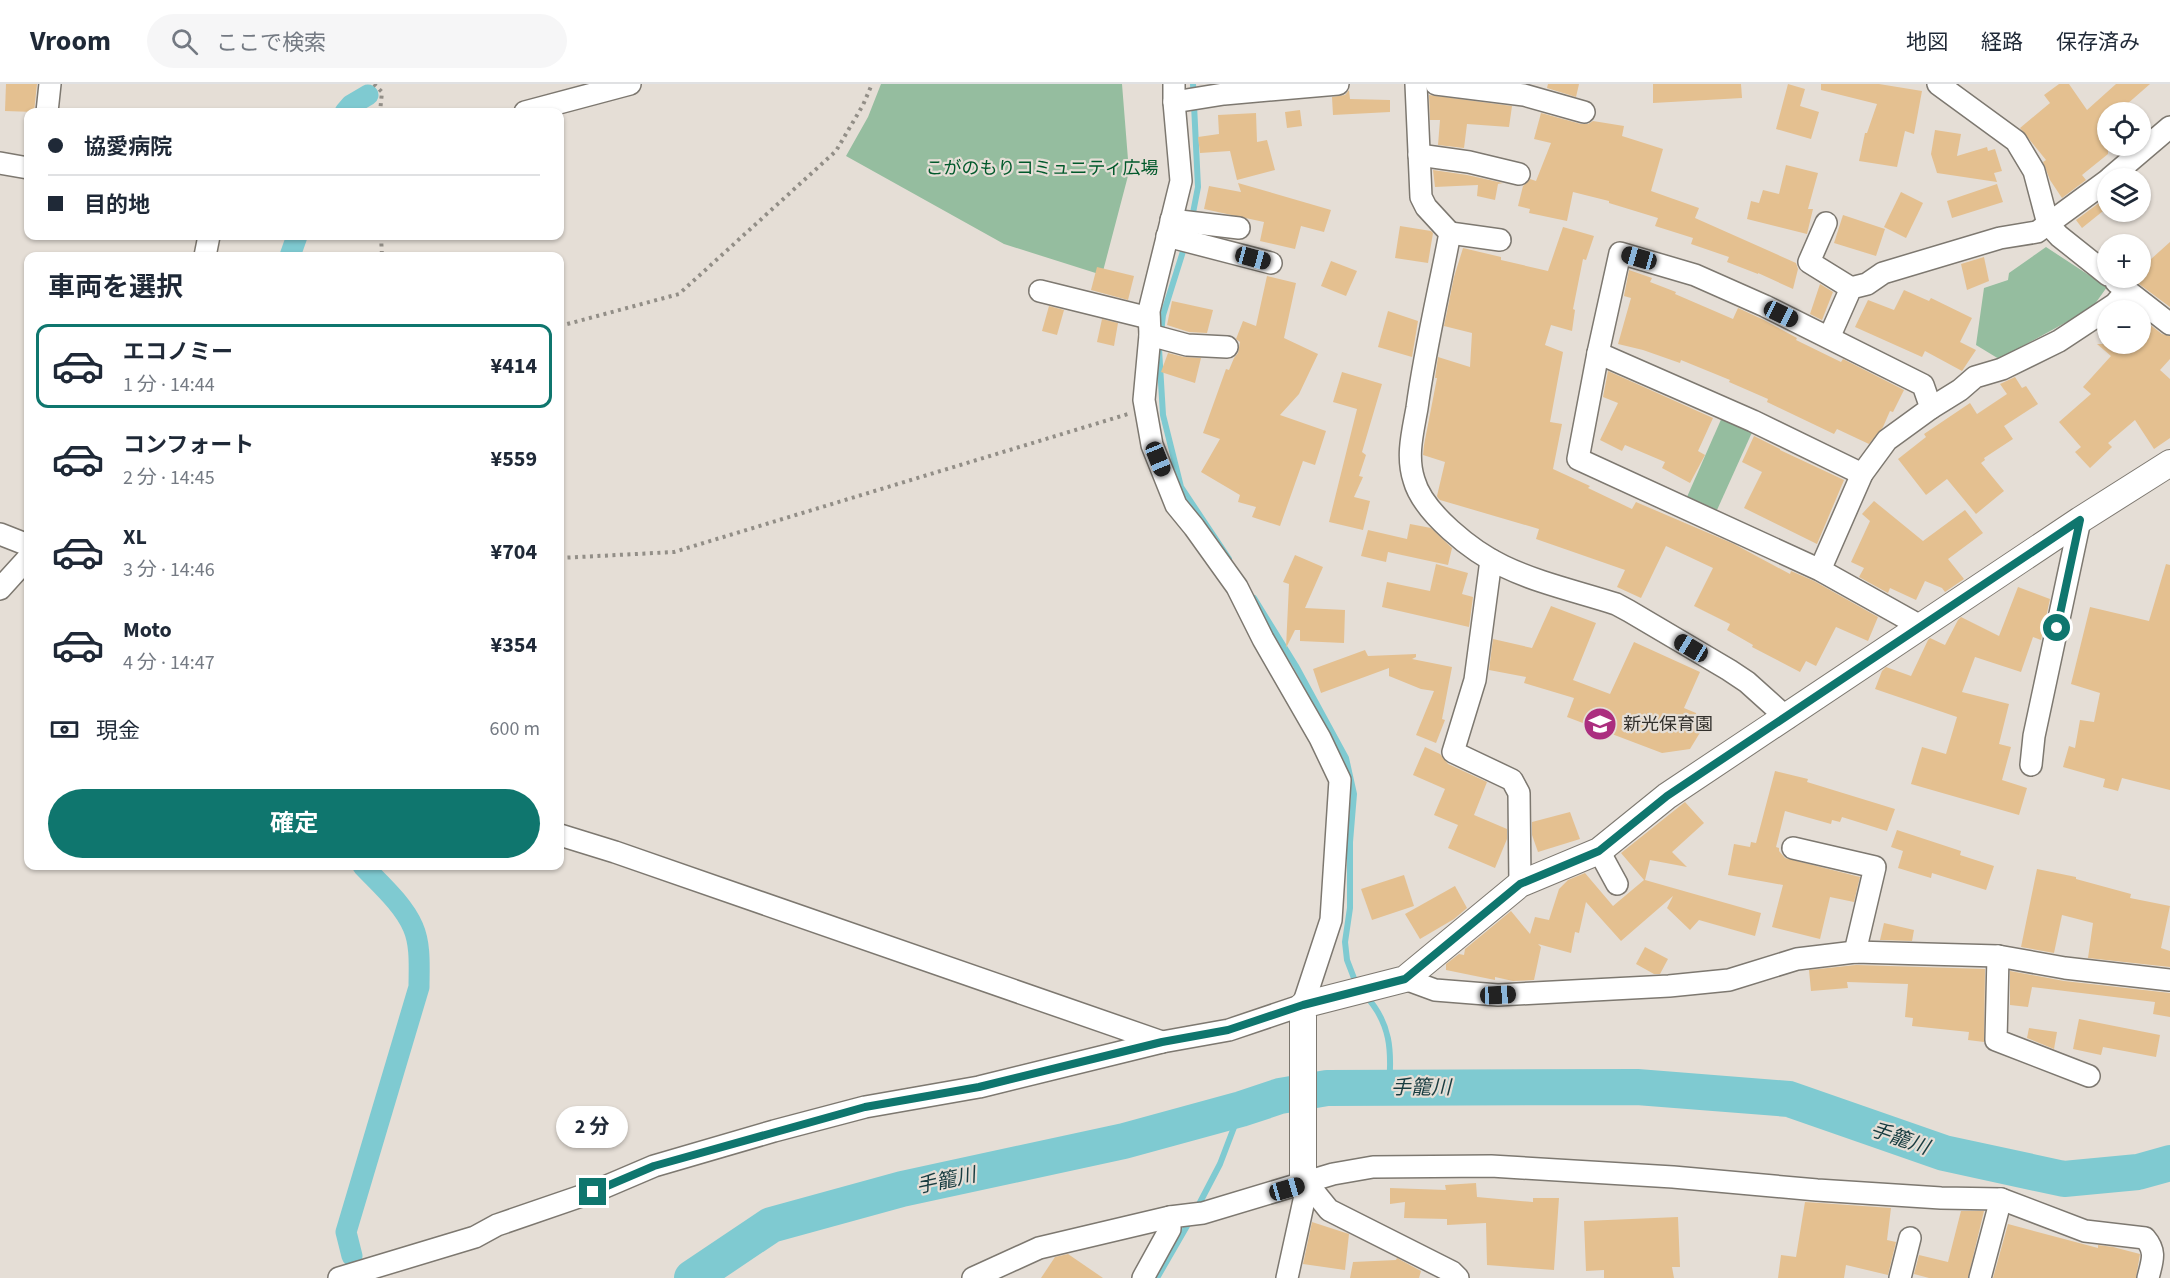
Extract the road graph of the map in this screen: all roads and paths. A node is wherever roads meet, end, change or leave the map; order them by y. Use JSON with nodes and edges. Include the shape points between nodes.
{"nodes":[{"id":1,"x":50,"y":84,"type":"edge"},
{"id":2,"x":374,"y":84,"type":"edge"},
{"id":3,"x":630,"y":84,"type":"edge"},
{"id":4,"x":872,"y":84,"type":"edge"},
{"id":5,"x":1338,"y":84,"type":"edge"},
{"id":6,"x":1416,"y":84,"type":"edge"},
{"id":7,"x":1436,"y":84,"type":"edge"},
{"id":8,"x":1938,"y":84,"type":"edge"},
{"id":9,"x":1525,"y":90,"type":"edge"},
{"id":10,"x":1176,"y":96,"type":"edge"},
{"id":11,"x":47,"y":108,"type":"edge"},
{"id":12,"x":380,"y":108,"type":"edge"},
{"id":13,"x":540,"y":108,"type":"edge"},
{"id":14,"x":1584,"y":112,"type":"dead end"},
{"id":15,"x":2170,"y":127,"type":"edge"},
{"id":16,"x":1419,"y":155,"type":"junction"},
{"id":17,"x":0,"y":163,"type":"edge"},
{"id":18,"x":24,"y":167,"type":"edge"},
{"id":19,"x":2122,"y":168,"type":"edge"},
{"id":20,"x":1519,"y":174,"type":"dead end"},
{"id":21,"x":2097,"y":188,"type":"edge"},
{"id":22,"x":1826,"y":223,"type":"dead end"},
{"id":23,"x":2048,"y":224,"type":"junction"},
{"id":24,"x":1172,"y":228,"type":"junction"},
{"id":25,"x":1239,"y":228,"type":"dead end"},
{"id":26,"x":1450,"y":233,"type":"junction"},
{"id":27,"x":1202,"y":234,"type":"junction"},
{"id":28,"x":1500,"y":240,"type":"dead end"},
{"id":29,"x":1271,"y":263,"type":"dead end"},
{"id":30,"x":2097,"y":266,"type":"edge"},
{"id":31,"x":1851,"y":288,"type":"junction"},
{"id":32,"x":2118,"y":288,"type":"edge"},
{"id":33,"x":2124,"y":288,"type":"edge"},
{"id":34,"x":1040,"y":291,"type":"dead end"},
{"id":35,"x":2170,"y":324,"type":"edge"},
{"id":36,"x":564,"y":325,"type":"edge"},
{"id":37,"x":1149,"y":327,"type":"junction"},
{"id":38,"x":1831,"y":338,"type":"junction"},
{"id":39,"x":1227,"y":347,"type":"dead end"},
{"id":40,"x":1598,"y":352,"type":"junction"},
{"id":41,"x":1146,"y":408,"type":"junction"},
{"id":42,"x":1931,"y":408,"type":"junction"},
{"id":43,"x":2170,"y":463,"type":"edge"},
{"id":44,"x":1862,"y":474,"type":"junction"},
{"id":45,"x":2080,"y":520,"type":"junction"},
{"id":46,"x":0,"y":534,"type":"edge"},
{"id":47,"x":24,"y":543,"type":"edge"},
{"id":48,"x":564,"y":558,"type":"edge"},
{"id":49,"x":1491,"y":560,"type":"junction"},
{"id":50,"x":24,"y":562,"type":"edge"},
{"id":51,"x":1820,"y":570,"type":"junction"},
{"id":52,"x":0,"y":589,"type":"edge"},
{"id":53,"x":1922,"y":627,"type":"junction"},
{"id":54,"x":1787,"y":718,"type":"junction"},
{"id":55,"x":2031,"y":765,"type":"dead end"},
{"id":56,"x":564,"y":836,"type":"edge"},
{"id":57,"x":1793,"y":848,"type":"dead end"},
{"id":58,"x":1599,"y":851,"type":"junction"},
{"id":59,"x":1520,"y":884,"type":"junction"},
{"id":60,"x":1617,"y":884,"type":"dead end"},
{"id":61,"x":1855,"y":952,"type":"junction"},
{"id":62,"x":1998,"y":956,"type":"junction"},
{"id":63,"x":1405,"y":979,"type":"junction"},
{"id":64,"x":2170,"y":980,"type":"edge"},
{"id":65,"x":1303,"y":1005,"type":"junction"},
{"id":66,"x":1162,"y":1042,"type":"junction"},
{"id":67,"x":2089,"y":1076,"type":"dead end"},
{"id":68,"x":1305,"y":1180,"type":"junction"},
{"id":69,"x":2001,"y":1200,"type":"junction"},
{"id":70,"x":1186,"y":1215,"type":"junction"},
{"id":71,"x":1910,"y":1238,"type":"dead end"},
{"id":72,"x":1454,"y":1276,"type":"edge"},
{"id":73,"x":339,"y":1278,"type":"edge"},
{"id":74,"x":974,"y":1278,"type":"edge"},
{"id":75,"x":1143,"y":1278,"type":"edge"},
{"id":76,"x":1287,"y":1278,"type":"edge"},
{"id":77,"x":1900,"y":1278,"type":"edge"},
{"id":78,"x":1980,"y":1278,"type":"edge"},
{"id":79,"x":2148,"y":1278,"type":"edge"}],
"edges":[{"from":1,"to":11,"type":"street"},
{"from":2,"to":12,"type":"path","via":[[382,92]]},
{"from":3,"to":13,"type":"street"},
{"from":4,"to":36,"type":"path","via":[[836,151],[679,294]]},
{"from":5,"to":10,"type":"street","via":[[1206,97]]},
{"from":6,"to":16,"type":"street"},
{"from":7,"to":9,"type":"street"},
{"from":8,"to":23,"type":"street","via":[[2016,141],[2034,171]]},
{"from":9,"to":14,"type":"street"},
{"from":10,"to":24,"type":"street","via":[[1180,181]]},
{"from":15,"to":19,"type":"street"},
{"from":16,"to":20,"type":"street"},
{"from":16,"to":26,"type":"street","via":[[1423,202]]},
{"from":17,"to":18,"type":"street"},
{"from":21,"to":23,"type":"street"},
{"from":22,"to":31,"type":"street","via":[[1809,262]]},
{"from":23,"to":30,"type":"street"},
{"from":23,"to":31,"type":"street","via":[[2032,235],[2000,238],[1883,273],[1867,284]]},
{"from":24,"to":27,"type":"street"},
{"from":24,"to":37,"type":"street"},
{"from":25,"to":27,"type":"street"},
{"from":26,"to":28,"type":"street"},
{"from":26,"to":49,"type":"street","via":[[1423,362],[1410,463],[1426,505]]},
{"from":27,"to":29,"type":"street"},
{"from":31,"to":38,"type":"street"},
{"from":32,"to":42,"type":"street","via":[[2115,304],[2059,341],[2002,369],[1975,377]]},
{"from":33,"to":35,"type":"street"},
{"from":34,"to":37,"type":"street"},
{"from":37,"to":39,"type":"street","via":[[1187,345]]},
{"from":37,"to":41,"type":"street"},
{"from":38,"to":40,"type":"street","via":[[1695,275],[1620,253]]},
{"from":38,"to":42,"type":"street","via":[[1923,385]]},
{"from":40,"to":44,"type":"street"},
{"from":40,"to":51,"type":"street","via":[[1578,459]]},
{"from":41,"to":48,"type":"path","via":[[674,552]]},
{"from":41,"to":65,"type":"street","via":[[1152,446],[1176,505],[1237,587],[1340,780],[1331,920]]},
{"from":42,"to":44,"type":"street","via":[[1887,440]]},
{"from":43,"to":45,"type":"street"},
{"from":44,"to":51,"type":"street"},
{"from":45,"to":53,"type":"street"},
{"from":45,"to":55,"type":"street"},
{"from":46,"to":47,"type":"street"},
{"from":49,"to":54,"type":"street","via":[[1616,604],[1747,682]]},
{"from":49,"to":59,"type":"street","via":[[1475,680],[1454,752],[1512,780],[1519,794]]},
{"from":50,"to":52,"type":"street"},
{"from":51,"to":53,"type":"street"},
{"from":53,"to":54,"type":"street"},
{"from":54,"to":58,"type":"street","via":[[1667,796]]},
{"from":56,"to":66,"type":"street"},
{"from":57,"to":61,"type":"street","via":[[1875,867]]},
{"from":58,"to":59,"type":"street"},
{"from":58,"to":60,"type":"street"},
{"from":59,"to":63,"type":"street"},
{"from":61,"to":62,"type":"street"},
{"from":61,"to":63,"type":"street","via":[[1797,958],[1730,980],[1670,986],[1498,995],[1435,990]]},
{"from":62,"to":64,"type":"street"},
{"from":62,"to":67,"type":"street","via":[[1996,1040]]},
{"from":63,"to":65,"type":"street"},
{"from":65,"to":66,"type":"street","via":[[1228,1030]]},
{"from":65,"to":68,"type":"street"},
{"from":66,"to":73,"type":"street","via":[[979,1087],[865,1107],[774,1131],[654,1166],[475,1237]]},
{"from":68,"to":69,"type":"street","via":[[1373,1167],[1491,1166]]},
{"from":68,"to":70,"type":"street"},
{"from":68,"to":72,"type":"street","via":[[1329,1210]]},
{"from":68,"to":76,"type":"street"},
{"from":69,"to":78,"type":"street"},
{"from":69,"to":79,"type":"street","via":[[2085,1231],[2145,1238],[2152,1246],[2153,1258]]},
{"from":70,"to":74,"type":"street","via":[[1039,1248]]},
{"from":70,"to":75,"type":"street","via":[[1170,1229]]},
{"from":71,"to":77,"type":"street"}]}
